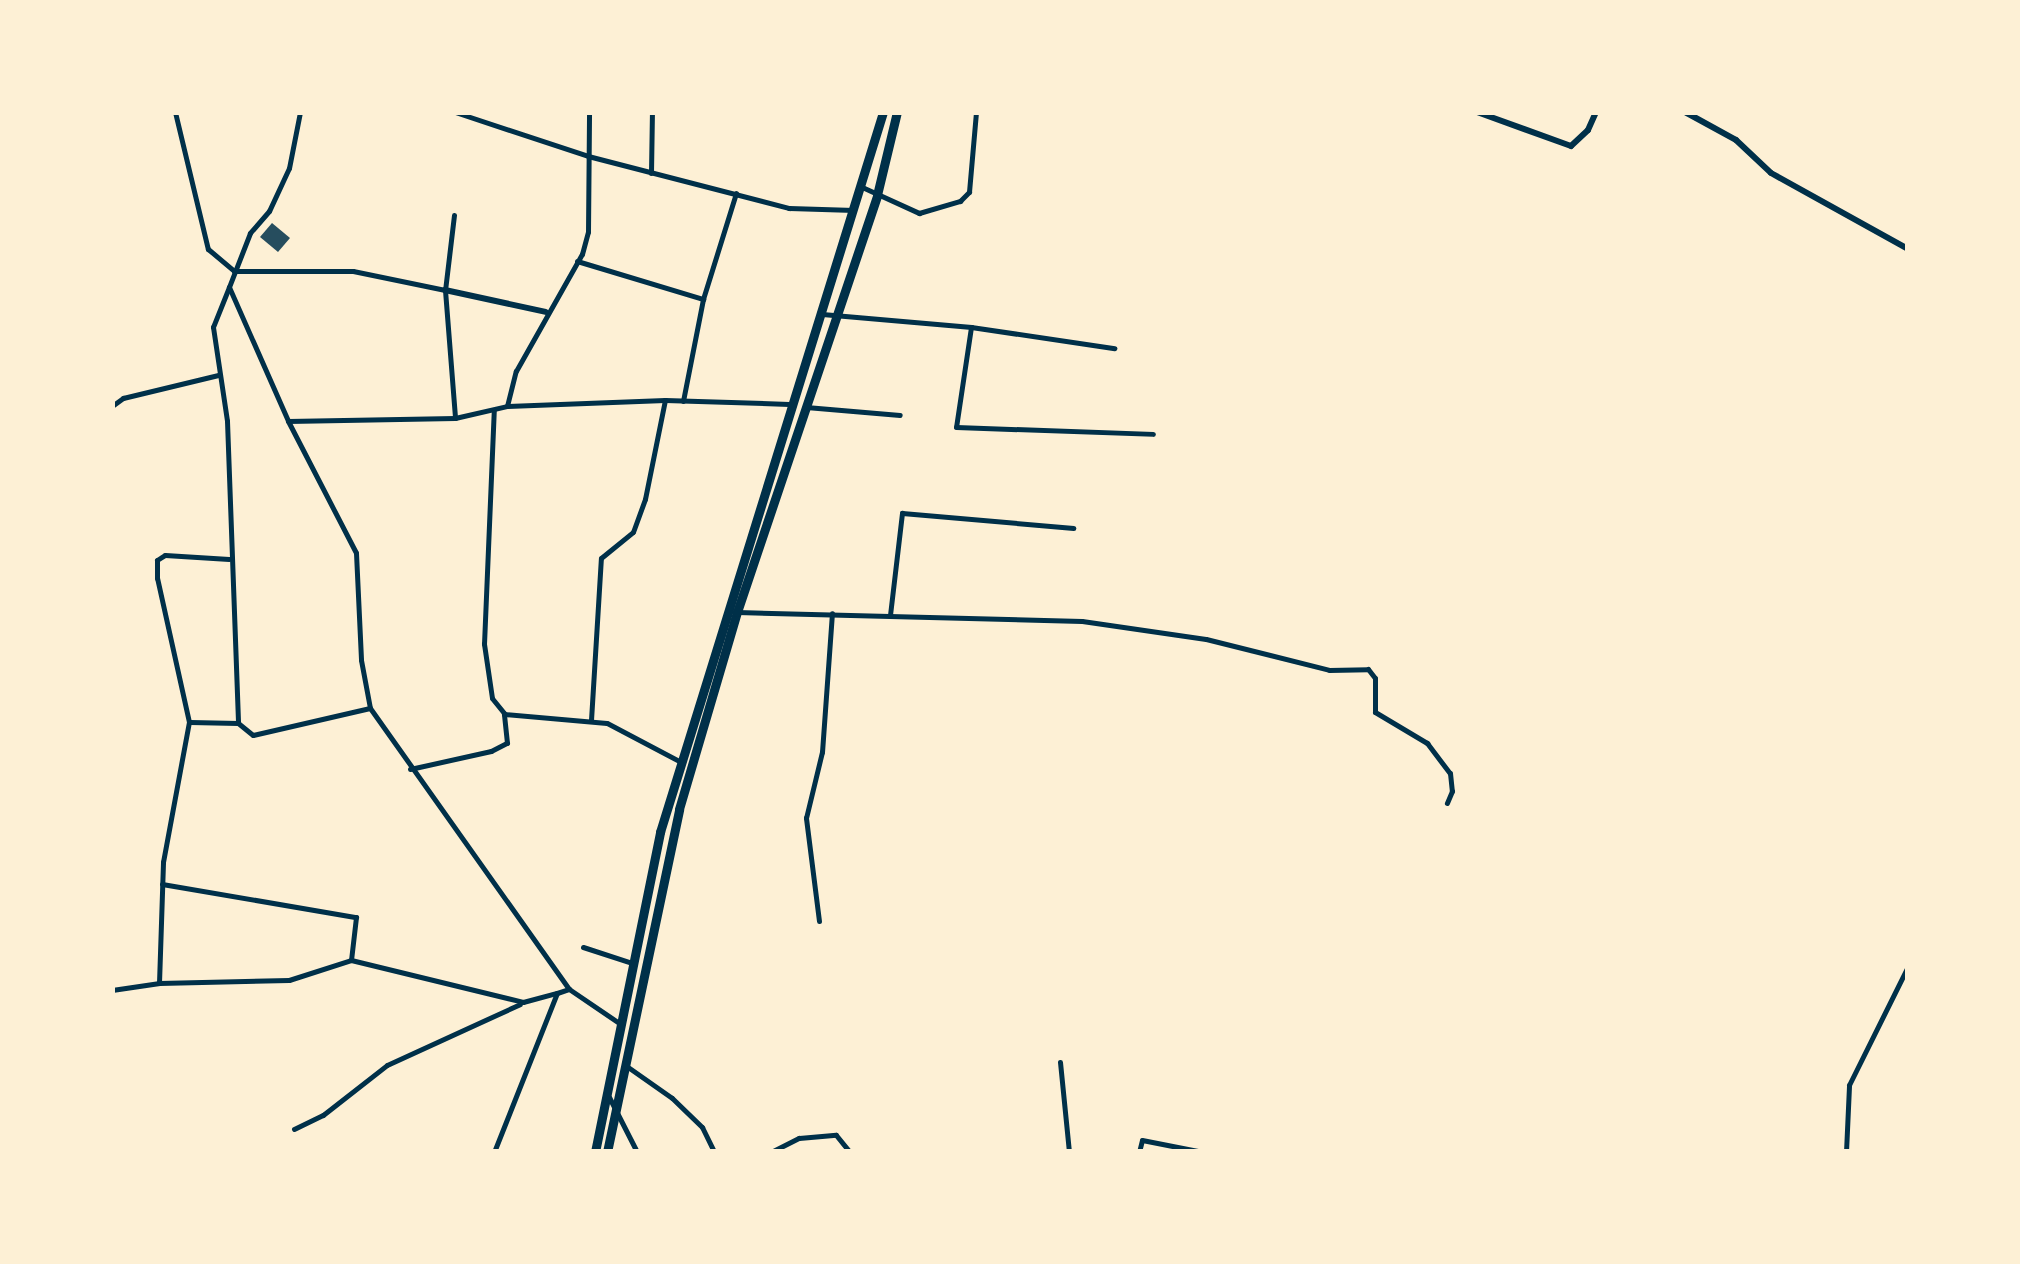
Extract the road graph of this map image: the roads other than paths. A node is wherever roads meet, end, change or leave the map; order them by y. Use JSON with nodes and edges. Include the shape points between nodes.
{"nodes":[{"id":1,"x":174,"y":112,"type":"edge"},
{"id":2,"x":300,"y":112,"type":"edge"},
{"id":3,"x":455,"y":112,"type":"edge"},
{"id":4,"x":589,"y":112,"type":"edge"},
{"id":5,"x":652,"y":112,"type":"edge"},
{"id":6,"x":883,"y":112,"type":"edge"},
{"id":7,"x":897,"y":112,"type":"edge"},
{"id":8,"x":976,"y":112,"type":"edge"},
{"id":9,"x":1477,"y":112,"type":"edge"},
{"id":10,"x":1596,"y":112,"type":"edge"},
{"id":11,"x":1691,"y":113,"type":"edge"},
{"id":12,"x":588,"y":156,"type":"junction"},
{"id":13,"x":651,"y":172,"type":"junction"},
{"id":14,"x":862,"y":187,"type":"junction"},
{"id":15,"x":736,"y":192,"type":"junction"},
{"id":16,"x":877,"y":195,"type":"junction"},
{"id":17,"x":855,"y":210,"type":"junction"},
{"id":18,"x":454,"y":215,"type":"dead end"},
{"id":19,"x":1908,"y":249,"type":"edge"},
{"id":20,"x":577,"y":262,"type":"junction"},
{"id":21,"x":234,"y":272,"type":"junction"},
{"id":22,"x":229,"y":287,"type":"junction"},
{"id":23,"x":445,"y":290,"type":"junction"},
{"id":24,"x":703,"y":299,"type":"junction"},
{"id":25,"x":546,"y":312,"type":"junction"},
{"id":26,"x":822,"y":314,"type":"junction"},
{"id":27,"x":835,"y":316,"type":"junction"},
{"id":28,"x":971,"y":327,"type":"junction"},
{"id":29,"x":1114,"y":348,"type":"dead end"},
{"id":30,"x":218,"y":375,"type":"junction"},
{"id":31,"x":665,"y":400,"type":"junction"},
{"id":32,"x":682,"y":401,"type":"junction"},
{"id":33,"x":790,"y":404,"type":"junction"},
{"id":34,"x":112,"y":406,"type":"edge"},
{"id":35,"x":508,"y":406,"type":"junction"},
{"id":36,"x":804,"y":406,"type":"junction"},
{"id":37,"x":494,"y":410,"type":"junction"},
{"id":38,"x":900,"y":416,"type":"dead end"},
{"id":39,"x":454,"y":418,"type":"junction"},
{"id":40,"x":288,"y":421,"type":"junction"},
{"id":41,"x":1153,"y":434,"type":"dead end"},
{"id":42,"x":1073,"y":528,"type":"dead end"},
{"id":43,"x":229,"y":559,"type":"junction"},
{"id":44,"x":730,"y":602,"type":"junction"},
{"id":45,"x":736,"y":612,"type":"junction"},
{"id":46,"x":832,"y":612,"type":"junction"},
{"id":47,"x":890,"y":615,"type":"junction"},
{"id":48,"x":370,"y":708,"type":"junction"},
{"id":49,"x":504,"y":714,"type":"junction"},
{"id":50,"x":591,"y":720,"type":"junction"},
{"id":51,"x":189,"y":722,"type":"junction"},
{"id":52,"x":238,"y":723,"type":"junction"},
{"id":53,"x":681,"y":762,"type":"junction"},
{"id":54,"x":410,"y":769,"type":"junction"},
{"id":55,"x":1447,"y":803,"type":"dead end"},
{"id":56,"x":162,"y":884,"type":"junction"},
{"id":57,"x":818,"y":922,"type":"dead end"},
{"id":58,"x":583,"y":947,"type":"dead end"},
{"id":59,"x":351,"y":960,"type":"junction"},
{"id":60,"x":632,"y":963,"type":"junction"},
{"id":61,"x":1908,"y":966,"type":"edge"},
{"id":62,"x":159,"y":983,"type":"junction"},
{"id":63,"x":112,"y":990,"type":"edge"},
{"id":64,"x":569,"y":990,"type":"junction"},
{"id":65,"x":558,"y":993,"type":"junction"},
{"id":66,"x":523,"y":1002,"type":"junction"},
{"id":67,"x":619,"y":1023,"type":"junction"},
{"id":68,"x":615,"y":1060,"type":"junction"},
{"id":69,"x":1060,"y":1062,"type":"dead end"},
{"id":70,"x":627,"y":1066,"type":"junction"},
{"id":71,"x":607,"y":1094,"type":"junction"},
{"id":72,"x":616,"y":1108,"type":"junction"},
{"id":73,"x":294,"y":1128,"type":"dead end"},
{"id":74,"x":494,"y":1152,"type":"edge"},
{"id":75,"x":595,"y":1152,"type":"edge"},
{"id":76,"x":608,"y":1152,"type":"edge"},
{"id":77,"x":638,"y":1152,"type":"edge"},
{"id":78,"x":714,"y":1152,"type":"edge"},
{"id":79,"x":770,"y":1152,"type":"edge"},
{"id":80,"x":850,"y":1152,"type":"edge"},
{"id":81,"x":1069,"y":1152,"type":"edge"},
{"id":82,"x":1139,"y":1152,"type":"edge"},
{"id":83,"x":1202,"y":1152,"type":"edge"},
{"id":84,"x":1846,"y":1152,"type":"edge"}],
"edges":[{"from":1,"to":21,"type":"street","via":[[208,249]]},
{"from":2,"to":21,"type":"street","via":[[289,168]]},
{"from":3,"to":12,"type":"street"},
{"from":4,"to":12,"type":"street"},
{"from":5,"to":13,"type":"street"},
{"from":6,"to":14,"type":"highway"},
{"from":7,"to":16,"type":"highway"},
{"from":8,"to":16,"type":"street","via":[[969,192],[960,202],[919,213]]},
{"from":9,"to":10,"type":"street","via":[[1570,146]]},
{"from":11,"to":19,"type":"street","via":[[1736,140],[1771,173]]},
{"from":12,"to":13,"type":"street"},
{"from":12,"to":20,"type":"street","via":[[588,232]]},
{"from":13,"to":15,"type":"street"},
{"from":14,"to":16,"type":"street"},
{"from":14,"to":17,"type":"highway"},
{"from":15,"to":17,"type":"street","via":[[789,208]]},
{"from":15,"to":24,"type":"street"},
{"from":16,"to":27,"type":"highway"},
{"from":17,"to":26,"type":"highway"},
{"from":18,"to":23,"type":"street"},
{"from":20,"to":24,"type":"street"},
{"from":20,"to":25,"type":"street"},
{"from":21,"to":22,"type":"street"},
{"from":21,"to":23,"type":"street","via":[[353,271]]},
{"from":22,"to":30,"type":"street","via":[[214,327]]},
{"from":22,"to":40,"type":"street"},
{"from":23,"to":25,"type":"street"},
{"from":23,"to":39,"type":"street"},
{"from":24,"to":32,"type":"street"},
{"from":25,"to":35,"type":"street","via":[[516,372]]},
{"from":26,"to":27,"type":"street"},
{"from":26,"to":33,"type":"highway"},
{"from":27,"to":28,"type":"street"},
{"from":27,"to":36,"type":"highway"},
{"from":28,"to":29,"type":"street"},
{"from":28,"to":41,"type":"street","via":[[956,427]]},
{"from":30,"to":34,"type":"street"},
{"from":30,"to":43,"type":"street","via":[[227,421]]},
{"from":31,"to":32,"type":"street"},
{"from":31,"to":35,"type":"street"},
{"from":31,"to":50,"type":"street","via":[[633,532],[601,558]]},
{"from":32,"to":33,"type":"street"},
{"from":33,"to":44,"type":"highway"},
{"from":35,"to":37,"type":"street"},
{"from":36,"to":38,"type":"street"},
{"from":36,"to":45,"type":"highway"},
{"from":37,"to":39,"type":"street"},
{"from":37,"to":49,"type":"street","via":[[484,644],[492,698]]},
{"from":39,"to":40,"type":"street"},
{"from":40,"to":48,"type":"street","via":[[356,553]]},
{"from":42,"to":47,"type":"street","via":[[902,513]]},
{"from":43,"to":51,"type":"street","via":[[157,560]]},
{"from":43,"to":52,"type":"street"},
{"from":44,"to":45,"type":"street"},
{"from":44,"to":53,"type":"highway"},
{"from":45,"to":46,"type":"street"},
{"from":45,"to":70,"type":"highway","via":[[679,809]]},
{"from":46,"to":47,"type":"street"},
{"from":46,"to":57,"type":"street","via":[[822,752],[806,818]]},
{"from":47,"to":55,"type":"street","via":[[1082,622],[1206,639],[1329,670],[1368,669],[1375,678],[1375,712],[1427,743],[1450,774]]},
{"from":48,"to":52,"type":"street","via":[[253,734]]},
{"from":48,"to":54,"type":"street"},
{"from":49,"to":50,"type":"street"},
{"from":49,"to":54,"type":"street","via":[[507,743]]},
{"from":50,"to":53,"type":"street"},
{"from":51,"to":52,"type":"street"},
{"from":51,"to":56,"type":"street"},
{"from":53,"to":60,"type":"highway"},
{"from":54,"to":64,"type":"street"},
{"from":56,"to":59,"type":"street","via":[[356,917]]},
{"from":56,"to":62,"type":"street"},
{"from":58,"to":60,"type":"street"},
{"from":59,"to":62,"type":"street","via":[[289,980]]},
{"from":59,"to":66,"type":"street"},
{"from":60,"to":67,"type":"highway"},
{"from":61,"to":84,"type":"street","via":[[1849,1086]]},
{"from":62,"to":63,"type":"street"},
{"from":64,"to":65,"type":"street"},
{"from":64,"to":67,"type":"street"},
{"from":65,"to":66,"type":"street"},
{"from":65,"to":74,"type":"street"},
{"from":66,"to":73,"type":"street","via":[[387,1065],[324,1115]]},
{"from":67,"to":68,"type":"highway"},
{"from":68,"to":70,"type":"street"},
{"from":68,"to":71,"type":"highway"},
{"from":69,"to":81,"type":"street"},
{"from":70,"to":72,"type":"highway"},
{"from":70,"to":78,"type":"street","via":[[702,1127]]},
{"from":71,"to":72,"type":"street"},
{"from":71,"to":75,"type":"highway"},
{"from":72,"to":76,"type":"highway"},
{"from":72,"to":77,"type":"street"},
{"from":79,"to":80,"type":"street","via":[[799,1138],[836,1134]]},
{"from":82,"to":83,"type":"street","via":[[1142,1140]]}]}
